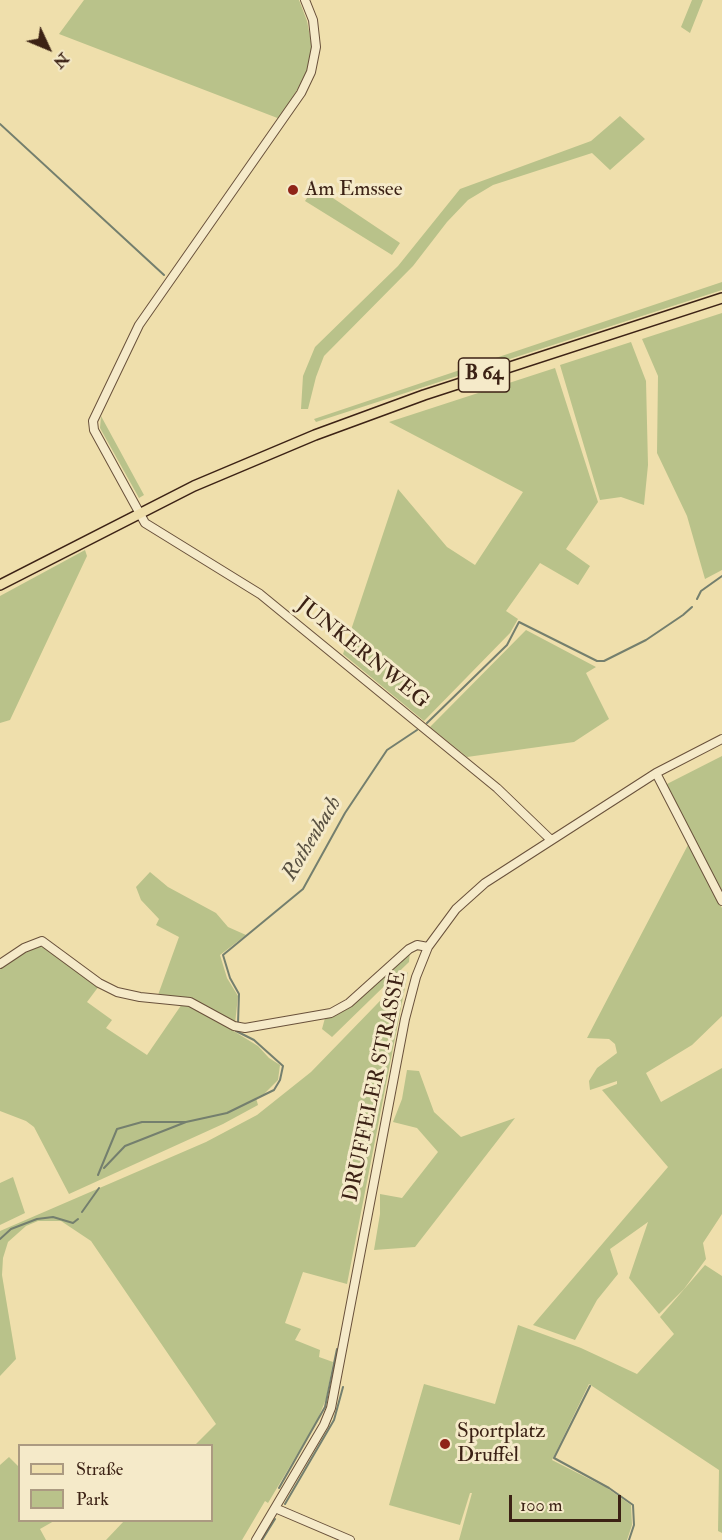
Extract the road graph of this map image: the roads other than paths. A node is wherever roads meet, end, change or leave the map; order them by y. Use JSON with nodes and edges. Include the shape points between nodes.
{"nodes":[{"id":1,"x":305,"y":0,"type":"edge"},
{"id":2,"x":722,"y":298,"type":"edge"},
{"id":3,"x":140,"y":513,"type":"junction"},
{"id":4,"x":0,"y":585,"type":"edge"},
{"id":5,"x":722,"y":739,"type":"edge"},
{"id":6,"x":656,"y":773,"type":"junction"},
{"id":7,"x":550,"y":839,"type":"junction"},
{"id":8,"x":722,"y":902,"type":"edge"},
{"id":9,"x":428,"y":947,"type":"junction"},
{"id":10,"x":0,"y":964,"type":"edge"},
{"id":11,"x":275,"y":1508,"type":"junction"},
{"id":12,"x":256,"y":1540,"type":"edge"},
{"id":13,"x":350,"y":1540,"type":"edge"}],
"edges":[{"from":1,"to":3,"type":"street","via":[[313,20],[316,47],[312,72],[139,325],[93,421],[94,430]]},
{"from":2,"to":3,"type":"main road","number":"B 64","via":[[351,421],[248,462]]},
{"from":3,"to":4,"type":"main road","number":"B 64"},
{"from":3,"to":7,"type":"street","name":"JUNKERNWEG","via":[[145,523],[159,534],[260,594],[497,788]]},
{"from":5,"to":6,"type":"street","name":"DRUFFELER STRASSE"},
{"from":6,"to":7,"type":"street","name":"DRUFFELER STRASSE"},
{"from":6,"to":8,"type":"street"},
{"from":7,"to":9,"type":"street","name":"DRUFFELER STRASSE","via":[[468,897],[444,922]]},
{"from":9,"to":10,"type":"street","via":[[410,948],[349,1003],[331,1013],[245,1028],[190,1002],[117,992],[42,942],[24,948]]},
{"from":9,"to":11,"type":"street","name":"DRUFFELER STRASSE","via":[[405,1019],[331,1408]]},
{"from":11,"to":12,"type":"street","name":"DRUFFELER STRASSE"},
{"from":11,"to":13,"type":"street"}]}
